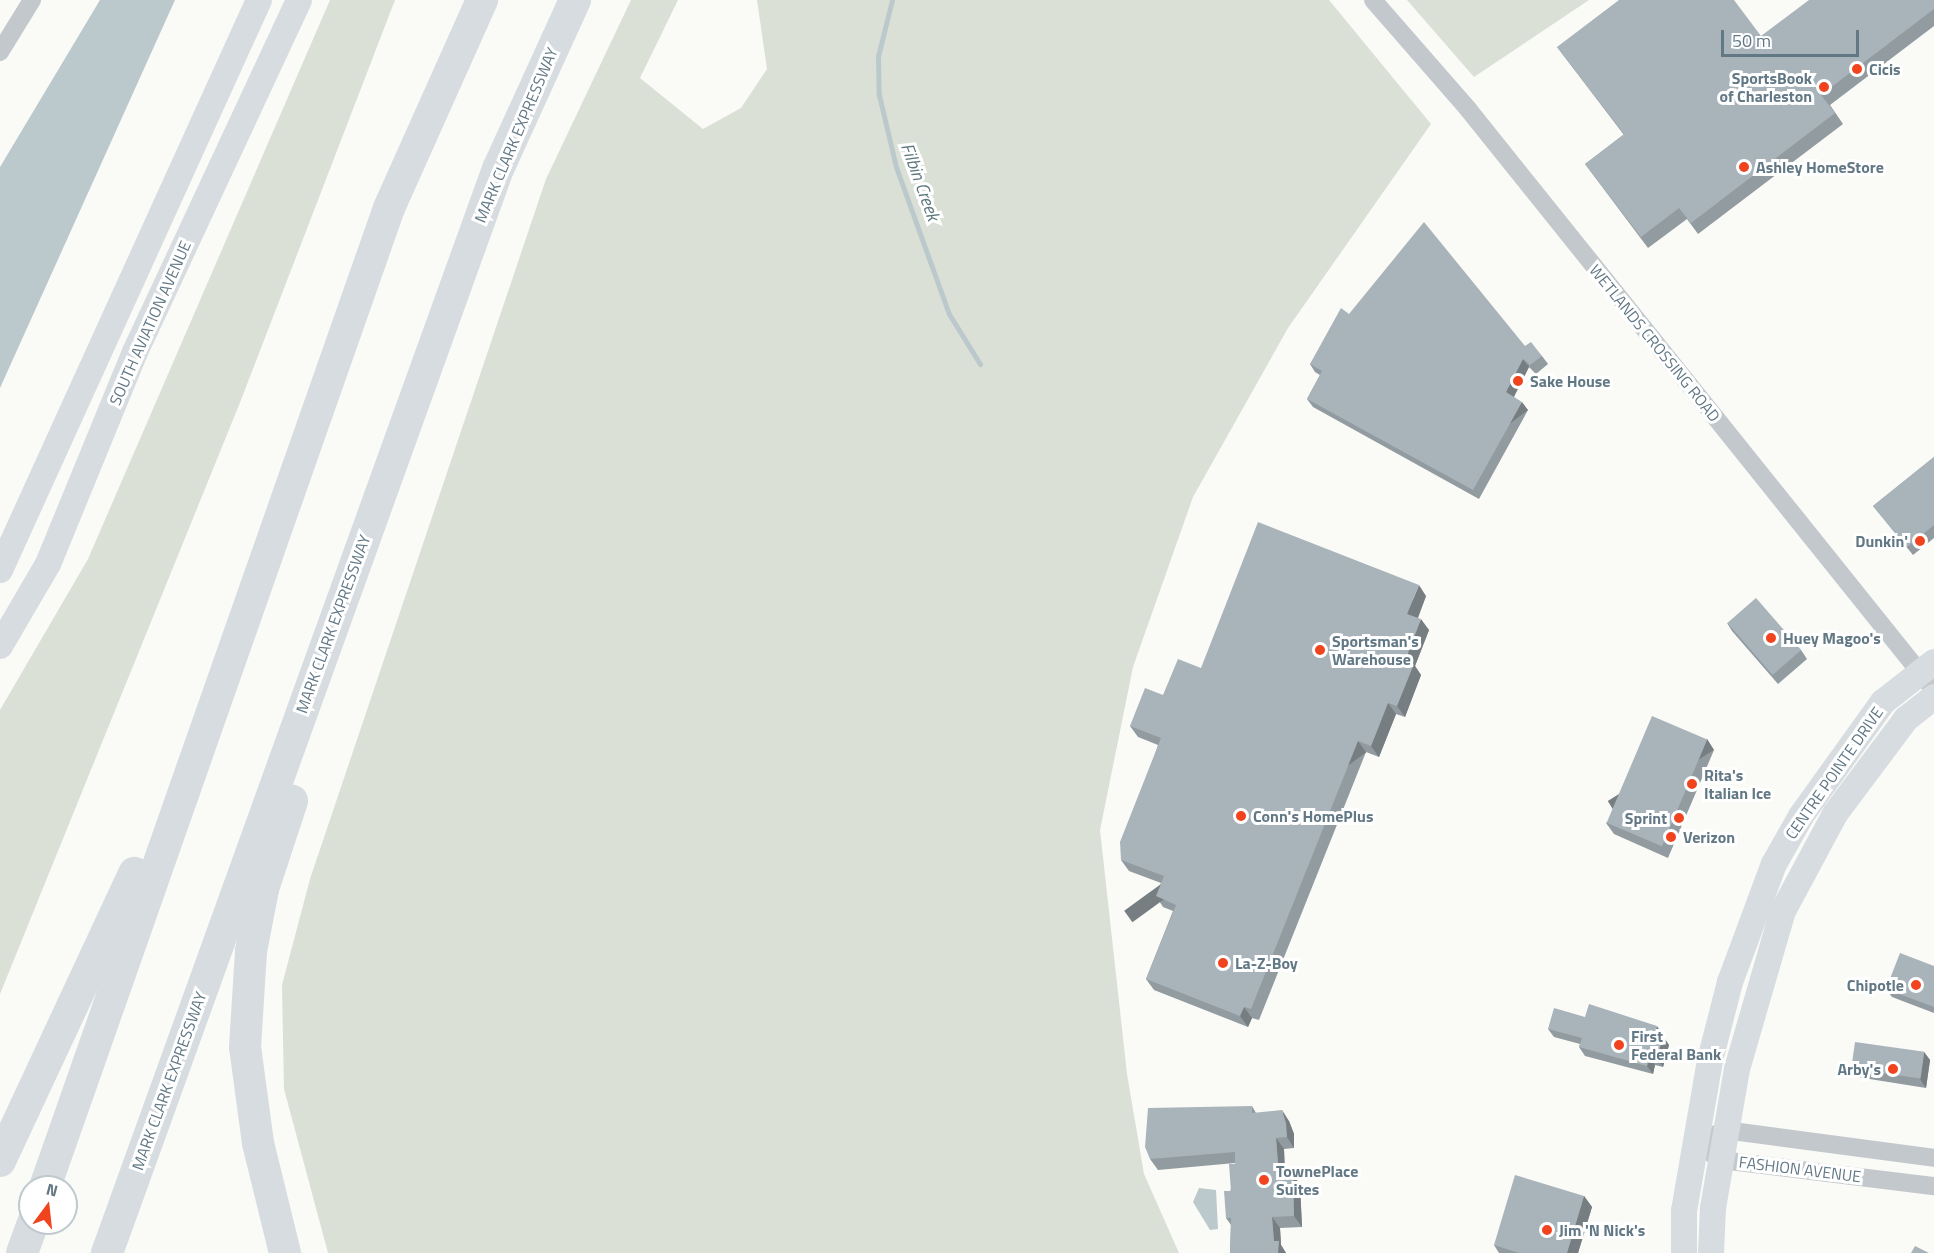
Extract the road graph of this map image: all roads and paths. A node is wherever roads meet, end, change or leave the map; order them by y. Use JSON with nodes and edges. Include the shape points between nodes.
{"nodes":[{"id":1,"x":32,"y":0,"type":"edge"},
{"id":2,"x":259,"y":0,"type":"edge"},
{"id":3,"x":299,"y":0,"type":"edge"},
{"id":4,"x":482,"y":0,"type":"edge"},
{"id":5,"x":574,"y":0,"type":"edge"},
{"id":6,"x":1372,"y":0,"type":"edge"},
{"id":7,"x":0,"y":52,"type":"edge"},
{"id":8,"x":471,"y":243,"type":"junction"},
{"id":9,"x":279,"y":516,"type":"junction"},
{"id":10,"x":0,"y":570,"type":"edge"},
{"id":11,"x":0,"y":646,"type":"edge"},
{"id":12,"x":1929,"y":675,"type":"edge"},
{"id":13,"x":1934,"y":697,"type":"edge"},
{"id":14,"x":1725,"y":1130,"type":"junction"},
{"id":15,"x":1696,"y":1143,"type":"junction"},
{"id":16,"x":1934,"y":1158,"type":"edge"},
{"id":17,"x":1721,"y":1160,"type":"junction"},
{"id":18,"x":0,"y":1161,"type":"edge"},
{"id":19,"x":49,"y":1175,"type":"edge"},
{"id":20,"x":1934,"y":1186,"type":"edge"},
{"id":21,"x":29,"y":1235,"type":"edge"},
{"id":22,"x":22,"y":1253,"type":"edge"},
{"id":23,"x":107,"y":1253,"type":"edge"},
{"id":24,"x":285,"y":1253,"type":"edge"},
{"id":25,"x":1684,"y":1253,"type":"edge"},
{"id":26,"x":1711,"y":1253,"type":"edge"}],
"edges":[{"from":1,"to":7,"type":"street"},
{"from":2,"to":10,"type":"street"},
{"from":3,"to":11,"type":"street","name":"SOUTH AVIATION AVENUE","via":[[135,352],[48,564]]},
{"from":4,"to":9,"type":"highway","via":[[389,208]]},
{"from":5,"to":8,"type":"highway","name":"MARK CLARK EXPRESSWAY","via":[[498,169]]},
{"from":6,"to":12,"type":"street","name":"WETLANDS CROSSING ROAD","via":[[1461,100]]},
{"from":8,"to":23,"type":"highway","name":"MARK CLARK EXPRESSWAY"},
{"from":8,"to":24,"type":"highway","via":[[263,889],[251,951],[245,1047],[249,1091]]},
{"from":9,"to":18,"type":"highway","via":[[156,824]]},
{"from":9,"to":19,"type":"highway"},
{"from":12,"to":15,"type":"street","name":"CENTRE POINTE DRIVE","via":[[1883,702],[1801,816],[1774,864],[1730,982]]},
{"from":13,"to":14,"type":"street","name":"CENTRE POINTE DRIVE","via":[[1906,719],[1835,814],[1783,911],[1756,992]]},
{"from":14,"to":15,"type":"street"},
{"from":14,"to":16,"type":"street","name":"FASHION AVENUE"},
{"from":14,"to":17,"type":"street","name":"CENTRE POINTE DRIVE"},
{"from":15,"to":17,"type":"street","name":"FASHION AVENUE"},
{"from":15,"to":25,"type":"street","name":"CENTRE POINTE DRIVE"},
{"from":17,"to":20,"type":"street","name":"FASHION AVENUE"},
{"from":17,"to":26,"type":"street","name":"CENTRE POINTE DRIVE"},
{"from":21,"to":22,"type":"highway"}]}
